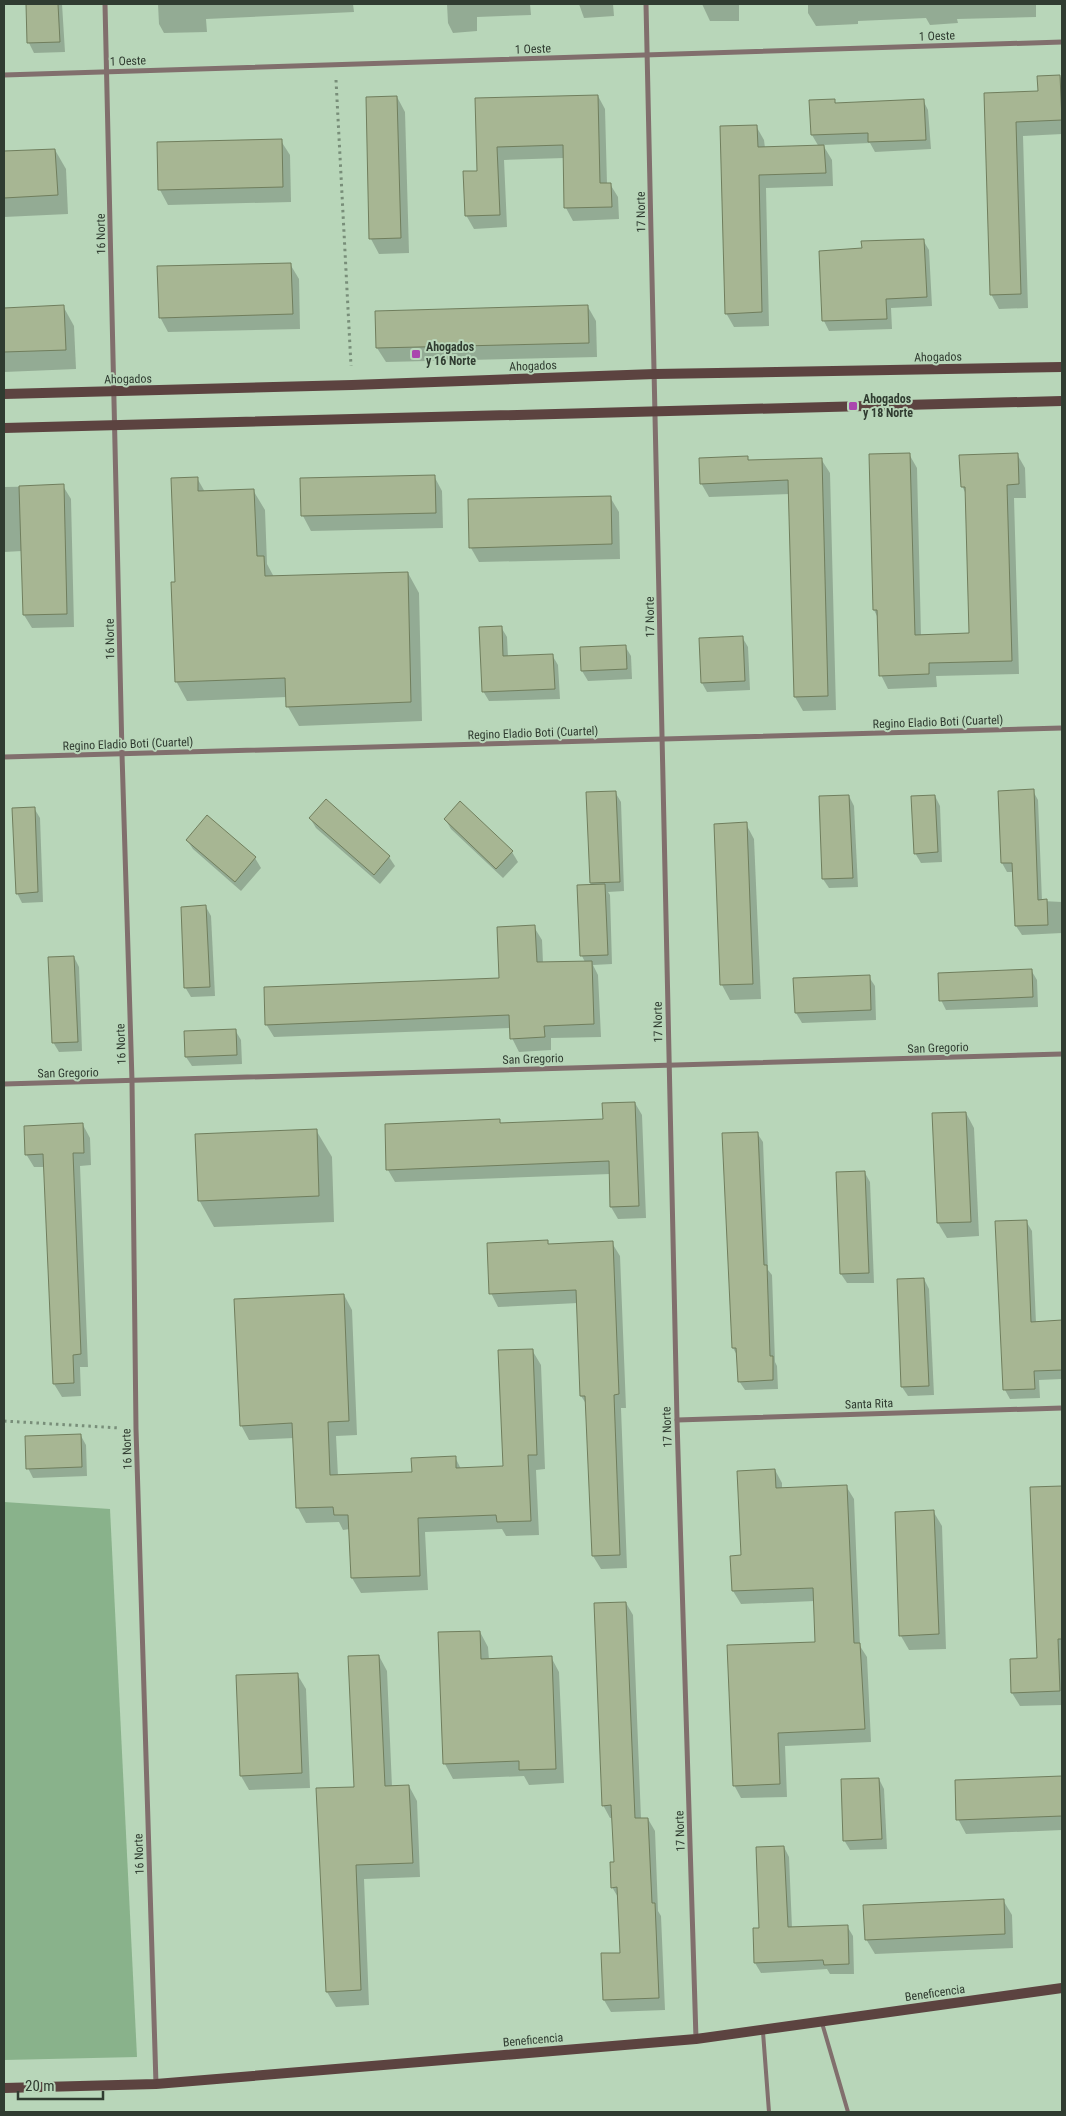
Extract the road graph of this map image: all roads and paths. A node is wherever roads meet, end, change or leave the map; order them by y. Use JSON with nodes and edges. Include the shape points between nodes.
{"nodes":[{"id":1,"x":105,"y":4,"type":"edge"},
{"id":2,"x":646,"y":4,"type":"edge"},
{"id":3,"x":1062,"y":42,"type":"edge"},
{"id":4,"x":647,"y":55,"type":"junction"},
{"id":5,"x":335,"y":65,"type":"junction"},
{"id":6,"x":107,"y":72,"type":"junction"},
{"id":7,"x":4,"y":75,"type":"edge"},
{"id":8,"x":1062,"y":367,"type":"edge"},
{"id":9,"x":655,"y":374,"type":"junction"},
{"id":10,"x":352,"y":385,"type":"junction"},
{"id":11,"x":114,"y":391,"type":"junction"},
{"id":12,"x":4,"y":394,"type":"edge"},
{"id":13,"x":1062,"y":401,"type":"edge"},
{"id":14,"x":656,"y":412,"type":"junction"},
{"id":15,"x":115,"y":425,"type":"junction"},
{"id":16,"x":4,"y":428,"type":"edge"},
{"id":17,"x":1062,"y":728,"type":"edge"},
{"id":18,"x":663,"y":739,"type":"junction"},
{"id":19,"x":122,"y":754,"type":"junction"},
{"id":20,"x":4,"y":757,"type":"edge"},
{"id":21,"x":1062,"y":1054,"type":"edge"},
{"id":22,"x":668,"y":1065,"type":"junction"},
{"id":23,"x":132,"y":1081,"type":"junction"},
{"id":24,"x":4,"y":1084,"type":"edge"},
{"id":25,"x":1062,"y":1408,"type":"edge"},
{"id":26,"x":676,"y":1420,"type":"junction"},
{"id":27,"x":4,"y":1421,"type":"edge"},
{"id":28,"x":136,"y":1430,"type":"junction"},
{"id":29,"x":1062,"y":1988,"type":"edge"},
{"id":30,"x":822,"y":2021,"type":"junction"},
{"id":31,"x":763,"y":2030,"type":"junction"},
{"id":32,"x":696,"y":2039,"type":"junction"},
{"id":33,"x":156,"y":2084,"type":"junction"},
{"id":34,"x":4,"y":2088,"type":"edge"},
{"id":35,"x":769,"y":2112,"type":"edge"},
{"id":36,"x":848,"y":2112,"type":"edge"}],
"edges":[{"from":1,"to":6,"type":"street","name":"16 Norte"},
{"from":2,"to":4,"type":"street","name":"17 Norte"},
{"from":3,"to":4,"type":"street","name":"1 Oeste"},
{"from":4,"to":5,"type":"street","name":"1 Oeste"},
{"from":4,"to":9,"type":"street","name":"17 Norte"},
{"from":5,"to":6,"type":"street","name":"1 Oeste"},
{"from":5,"to":10,"type":"path"},
{"from":6,"to":7,"type":"street","name":"1 Oeste"},
{"from":6,"to":11,"type":"street","name":"16 Norte"},
{"from":8,"to":9,"type":"main road","name":"Ahogados"},
{"from":9,"to":10,"type":"main road","name":"Ahogados"},
{"from":9,"to":14,"type":"street","name":"17 Norte"},
{"from":10,"to":11,"type":"main road","name":"Ahogados"},
{"from":11,"to":12,"type":"main road","name":"Ahogados"},
{"from":11,"to":15,"type":"street","name":"16 Norte"},
{"from":13,"to":14,"type":"main road"},
{"from":14,"to":15,"type":"main road"},
{"from":14,"to":18,"type":"street","name":"17 Norte"},
{"from":15,"to":16,"type":"main road"},
{"from":15,"to":19,"type":"street","name":"16 Norte"},
{"from":17,"to":18,"type":"street","name":"Regino Eladio Boti (Cuartel)"},
{"from":18,"to":19,"type":"street","name":"Regino Eladio Boti (Cuartel)"},
{"from":18,"to":22,"type":"street","name":"17 Norte"},
{"from":19,"to":20,"type":"street","name":"Regino Eladio Boti (Cuartel)"},
{"from":19,"to":23,"type":"street","name":"16 Norte"},
{"from":21,"to":22,"type":"street","name":"San Gregorio"},
{"from":22,"to":23,"type":"street","name":"San Gregorio"},
{"from":22,"to":26,"type":"street","name":"17 Norte"},
{"from":23,"to":24,"type":"street","name":"San Gregorio"},
{"from":23,"to":28,"type":"street","name":"16 Norte"},
{"from":25,"to":26,"type":"street","name":"Santa Rita"},
{"from":26,"to":32,"type":"street","name":"17 Norte"},
{"from":27,"to":28,"type":"path"},
{"from":28,"to":33,"type":"street","name":"16 Norte"},
{"from":29,"to":30,"type":"main road","name":"Beneficencia"},
{"from":30,"to":31,"type":"main road","name":"Beneficencia"},
{"from":30,"to":36,"type":"lane"},
{"from":31,"to":32,"type":"main road","name":"Beneficencia"},
{"from":31,"to":35,"type":"lane"},
{"from":32,"to":33,"type":"main road","name":"Beneficencia"},
{"from":33,"to":34,"type":"main road","name":"Beneficencia"}]}
